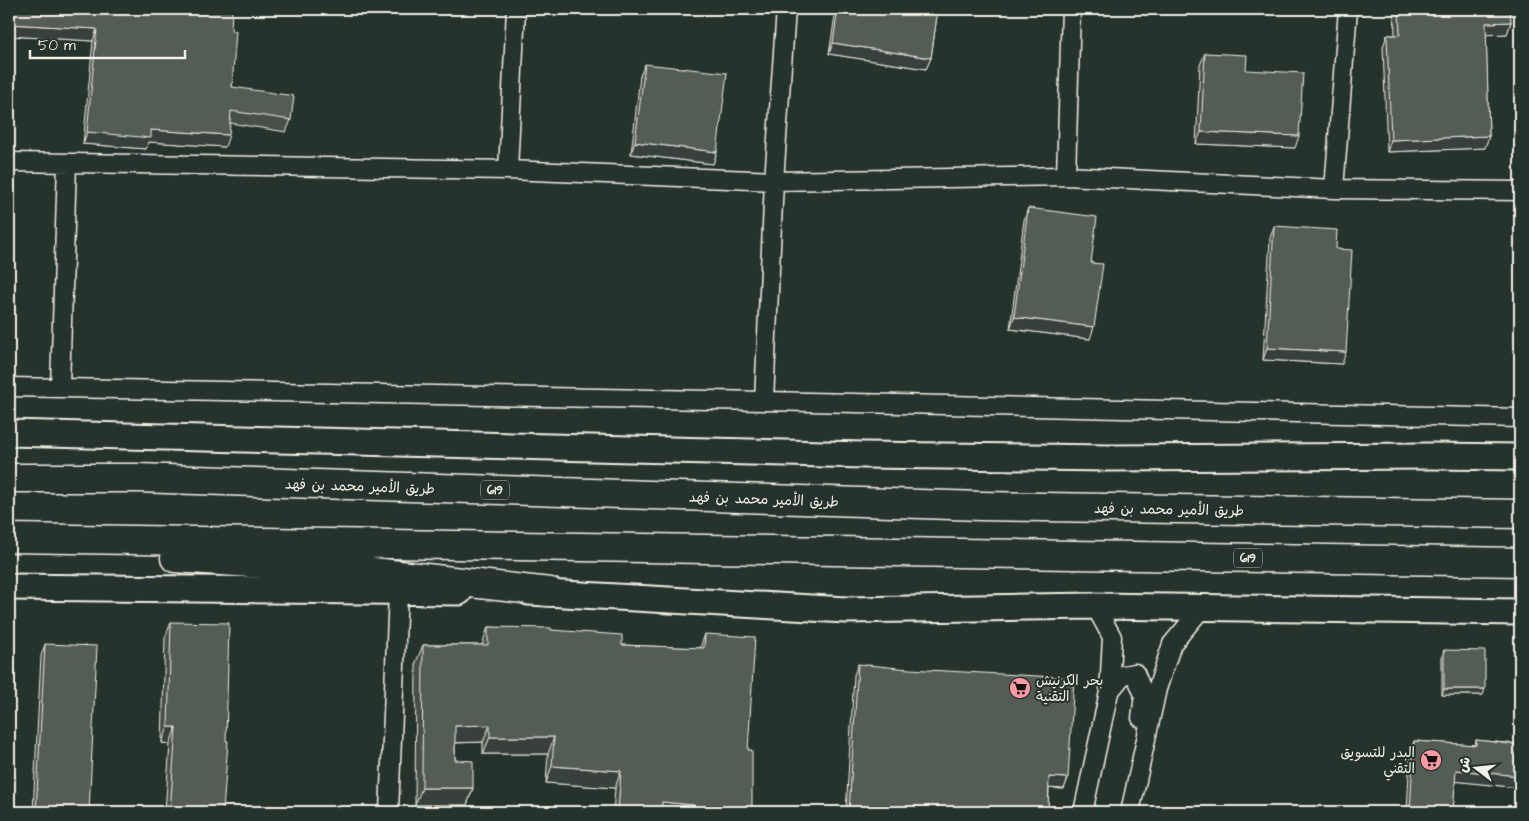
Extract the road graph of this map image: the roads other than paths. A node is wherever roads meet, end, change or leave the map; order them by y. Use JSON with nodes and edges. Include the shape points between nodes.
{"nodes":[{"id":1,"x":516,"y":9,"type":"edge"},
{"id":2,"x":786,"y":9,"type":"edge"},
{"id":3,"x":1071,"y":9,"type":"edge"},
{"id":4,"x":1348,"y":9,"type":"edge"},
{"id":5,"x":9,"y":162,"type":"edge"},
{"id":6,"x":67,"y":163,"type":"junction"},
{"id":7,"x":508,"y":170,"type":"junction"},
{"id":8,"x":1066,"y":176,"type":"junction"},
{"id":9,"x":774,"y":181,"type":"junction"},
{"id":10,"x":1334,"y":189,"type":"junction"},
{"id":11,"x":1520,"y":191,"type":"edge"},
{"id":12,"x":9,"y":387,"type":"edge"},
{"id":13,"x":60,"y":388,"type":"junction"},
{"id":14,"x":764,"y":401,"type":"junction"},
{"id":15,"x":1520,"y":418,"type":"edge"},
{"id":16,"x":9,"y":434,"type":"edge"},
{"id":17,"x":1520,"y":457,"type":"edge"},
{"id":18,"x":9,"y":466,"type":"edge"},
{"id":19,"x":9,"y":478,"type":"edge"},
{"id":20,"x":137,"y":478,"type":"junction"},
{"id":21,"x":1520,"y":514,"type":"edge"},
{"id":22,"x":9,"y":538,"type":"edge"},
{"id":23,"x":9,"y":545,"type":"edge"},
{"id":24,"x":1520,"y":562,"type":"edge"},
{"id":25,"x":9,"y":587,"type":"edge"},
{"id":26,"x":398,"y":592,"type":"junction"},
{"id":27,"x":550,"y":592,"type":"junction"},
{"id":28,"x":1095,"y":606,"type":"junction"},
{"id":29,"x":1203,"y":607,"type":"junction"},
{"id":30,"x":1520,"y":612,"type":"edge"},
{"id":31,"x":1109,"y":692,"type":"junction"},
{"id":32,"x":389,"y":812,"type":"edge"},
{"id":33,"x":1083,"y":812,"type":"edge"},
{"id":34,"x":1130,"y":812,"type":"edge"}],
"edges":[{"from":1,"to":7,"type":"street"},
{"from":2,"to":9,"type":"street"},
{"from":3,"to":8,"type":"street"},
{"from":4,"to":10,"type":"street"},
{"from":5,"to":6,"type":"street"},
{"from":6,"to":7,"type":"street"},
{"from":6,"to":13,"type":"street"},
{"from":7,"to":9,"type":"street"},
{"from":8,"to":9,"type":"street"},
{"from":8,"to":10,"type":"street"},
{"from":9,"to":14,"type":"street"},
{"from":10,"to":11,"type":"street"},
{"from":12,"to":13,"type":"street"},
{"from":13,"to":14,"type":"street"},
{"from":14,"to":15,"type":"street"},
{"from":16,"to":17,"type":"main road","via":[[864,456]]},
{"from":18,"to":20,"type":"highway"},
{"from":19,"to":20,"type":"highway","name":"طريق الأمير محمد بن فهد","number":"619"},
{"from":20,"to":21,"type":"highway","name":"طريق الأمير محمد بن فهد","number":"619","via":[[981,506]]},
{"from":22,"to":24,"type":"highway","number":"619"},
{"from":23,"to":27,"type":"highway","via":[[355,570]]},
{"from":25,"to":26,"type":"main road"},
{"from":26,"to":27,"type":"main road"},
{"from":26,"to":32,"type":"street"},
{"from":27,"to":28,"type":"main road","via":[[846,610]]},
{"from":28,"to":29,"type":"main road"},
{"from":28,"to":31,"type":"street","via":[[1112,637]]},
{"from":29,"to":30,"type":"main road"},
{"from":29,"to":34,"type":"street","via":[[1172,644],[1158,689]]},
{"from":31,"to":33,"type":"street"},
{"from":31,"to":34,"type":"street","via":[[1123,675],[1135,673],[1144,696]]}]}
